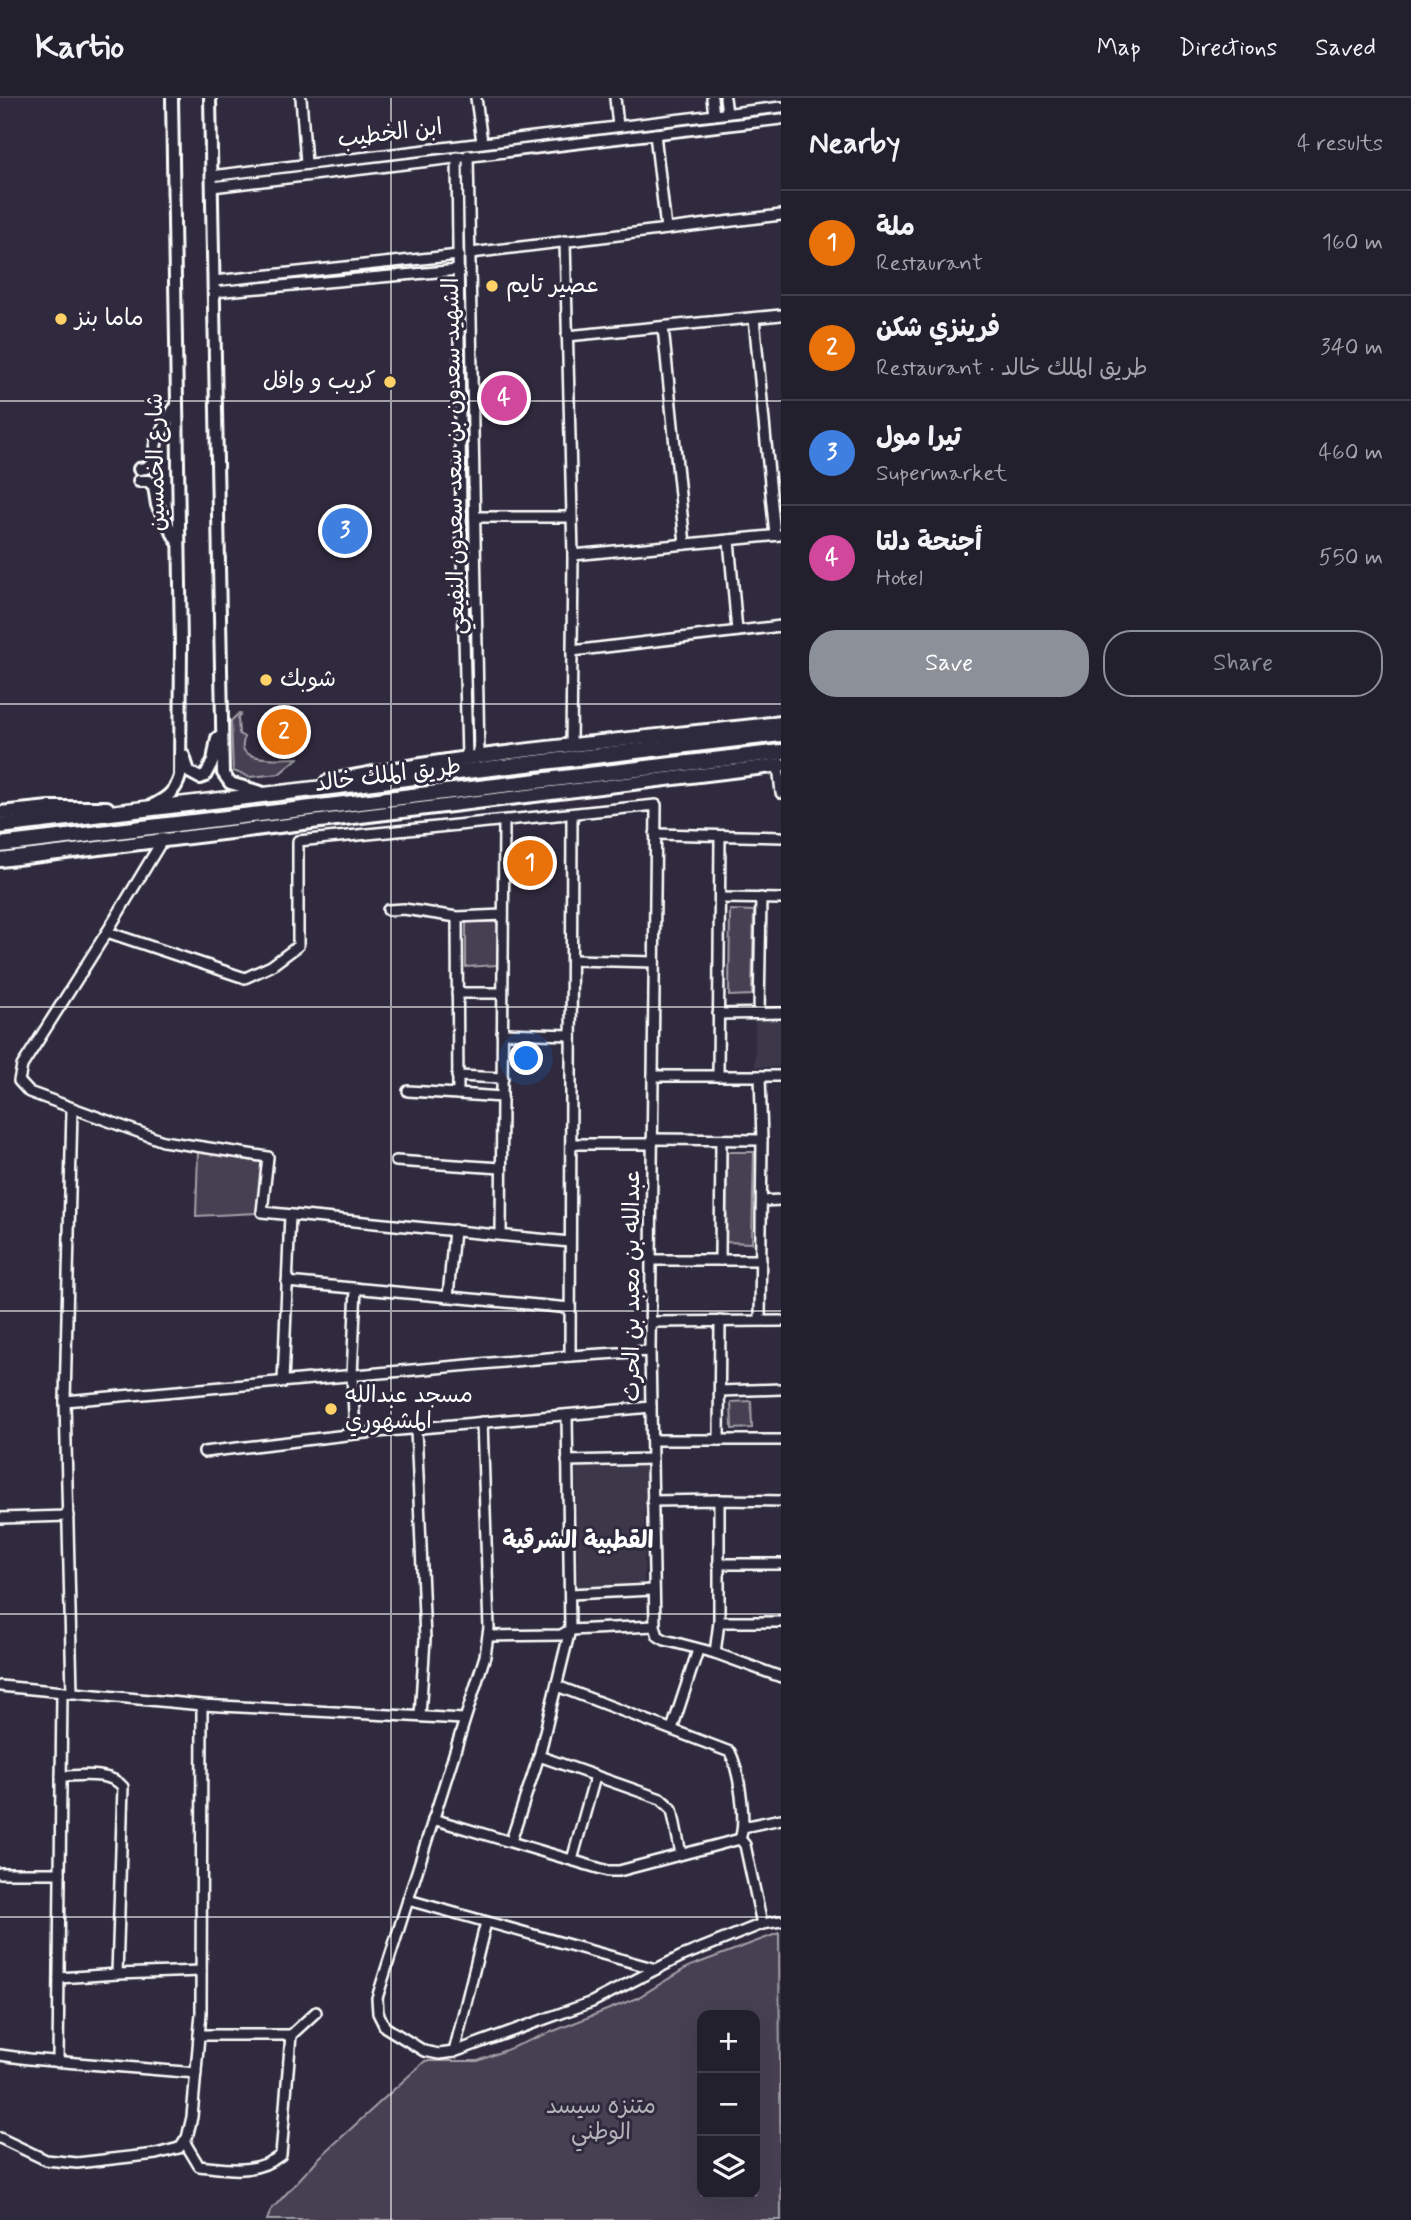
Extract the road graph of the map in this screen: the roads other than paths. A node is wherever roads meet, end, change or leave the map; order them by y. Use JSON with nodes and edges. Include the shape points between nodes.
{"nodes":[{"id":1,"x":172,"y":98,"type":"edge"},
{"id":2,"x":210,"y":98,"type":"edge"},
{"id":3,"x":301,"y":98,"type":"edge"},
{"id":4,"x":476,"y":98,"type":"edge"},
{"id":5,"x":615,"y":98,"type":"edge"},
{"id":6,"x":712,"y":98,"type":"edge"},
{"id":7,"x":725,"y":98,"type":"edge"},
{"id":8,"x":781,"y":107,"type":"edge"},
{"id":9,"x":727,"y":113,"type":"junction"},
{"id":10,"x":714,"y":115,"type":"junction"},
{"id":11,"x":781,"y":119,"type":"edge"},
{"id":12,"x":618,"y":126,"type":"junction"},
{"id":13,"x":655,"y":134,"type":"junction"},
{"id":14,"x":482,"y":142,"type":"junction"},
{"id":15,"x":468,"y":155,"type":"junction"},
{"id":16,"x":457,"y":157,"type":"junction"},
{"id":17,"x":306,"y":163,"type":"junction"},
{"id":18,"x":212,"y":181,"type":"junction"},
{"id":19,"x":781,"y":215,"type":"edge"},
{"id":20,"x":666,"y":229,"type":"junction"},
{"id":21,"x":565,"y":241,"type":"junction"},
{"id":22,"x":471,"y":253,"type":"junction"},
{"id":23,"x":458,"y":255,"type":"junction"},
{"id":24,"x":459,"y":270,"type":"junction"},
{"id":25,"x":214,"y":287,"type":"junction"},
{"id":26,"x":781,"y":315,"type":"edge"},
{"id":27,"x":754,"y":318,"type":"junction"},
{"id":28,"x":663,"y":327,"type":"junction"},
{"id":29,"x":567,"y":336,"type":"junction"},
{"id":30,"x":176,"y":407,"type":"junction"},
{"id":31,"x":475,"y":517,"type":"junction"},
{"id":32,"x":571,"y":517,"type":"junction"},
{"id":33,"x":778,"y":535,"type":"edge"},
{"id":34,"x":729,"y":540,"type":"junction"},
{"id":35,"x":685,"y":544,"type":"junction"},
{"id":36,"x":180,"y":546,"type":"junction"},
{"id":37,"x":573,"y":555,"type":"junction"},
{"id":38,"x":781,"y":626,"type":"edge"},
{"id":39,"x":737,"y":631,"type":"junction"},
{"id":40,"x":572,"y":650,"type":"junction"},
{"id":41,"x":220,"y":714,"type":"junction"},
{"id":42,"x":781,"y":723,"type":"edge"},
{"id":43,"x":781,"y":734,"type":"edge"},
{"id":44,"x":181,"y":743,"type":"junction"},
{"id":45,"x":571,"y":747,"type":"junction"},
{"id":46,"x":473,"y":757,"type":"junction"},
{"id":47,"x":780,"y":761,"type":"edge"},
{"id":48,"x":781,"y":793,"type":"edge"},
{"id":49,"x":267,"y":794,"type":"junction"},
{"id":50,"x":146,"y":809,"type":"junction"},
{"id":51,"x":0,"y":813,"type":"edge"},
{"id":52,"x":572,"y":814,"type":"junction"},
{"id":53,"x":504,"y":822,"type":"junction"},
{"id":54,"x":0,"y":826,"type":"edge"},
{"id":55,"x":655,"y":834,"type":"junction"},
{"id":56,"x":720,"y":835,"type":"junction"},
{"id":57,"x":781,"y":837,"type":"edge"},
{"id":58,"x":163,"y":839,"type":"junction"},
{"id":59,"x":0,"y":845,"type":"edge"},
{"id":60,"x":0,"y":860,"type":"edge"},
{"id":61,"x":720,"y":898,"type":"junction"},
{"id":62,"x":761,"y":898,"type":"junction"},
{"id":63,"x":781,"y":899,"type":"edge"},
{"id":64,"x":388,"y":910,"type":"dead end"},
{"id":65,"x":503,"y":915,"type":"junction"},
{"id":66,"x":457,"y":917,"type":"junction"},
{"id":67,"x":107,"y":932,"type":"junction"},
{"id":68,"x":572,"y":960,"type":"junction"},
{"id":69,"x":654,"y":962,"type":"junction"},
{"id":70,"x":457,"y":993,"type":"junction"},
{"id":71,"x":502,"y":993,"type":"junction"},
{"id":72,"x":759,"y":1013,"type":"junction"},
{"id":73,"x":781,"y":1013,"type":"edge"},
{"id":74,"x":718,"y":1014,"type":"junction"},
{"id":75,"x":502,"y":1033,"type":"junction"},
{"id":76,"x":571,"y":1035,"type":"junction"},
{"id":77,"x":457,"y":1076,"type":"junction"},
{"id":78,"x":653,"y":1076,"type":"junction"},
{"id":79,"x":718,"y":1076,"type":"junction"},
{"id":80,"x":760,"y":1076,"type":"junction"},
{"id":81,"x":781,"y":1076,"type":"edge"},
{"id":82,"x":503,"y":1078,"type":"junction"},
{"id":83,"x":408,"y":1091,"type":"dead end"},
{"id":84,"x":458,"y":1094,"type":"junction"},
{"id":85,"x":502,"y":1097,"type":"junction"},
{"id":86,"x":72,"y":1109,"type":"junction"},
{"id":87,"x":721,"y":1140,"type":"junction"},
{"id":88,"x":762,"y":1140,"type":"junction"},
{"id":89,"x":652,"y":1142,"type":"junction"},
{"id":90,"x":571,"y":1144,"type":"junction"},
{"id":91,"x":396,"y":1161,"type":"dead end"},
{"id":92,"x":501,"y":1168,"type":"junction"},
{"id":93,"x":781,"y":1200,"type":"edge"},
{"id":94,"x":762,"y":1201,"type":"junction"},
{"id":95,"x":290,"y":1215,"type":"junction"},
{"id":96,"x":454,"y":1230,"type":"junction"},
{"id":97,"x":501,"y":1235,"type":"junction"},
{"id":98,"x":570,"y":1242,"type":"junction"},
{"id":99,"x":651,"y":1259,"type":"junction"},
{"id":100,"x":720,"y":1260,"type":"junction"},
{"id":101,"x":761,"y":1260,"type":"junction"},
{"id":102,"x":287,"y":1282,"type":"junction"},
{"id":103,"x":356,"y":1288,"type":"junction"},
{"id":104,"x":448,"y":1297,"type":"junction"},
{"id":105,"x":570,"y":1308,"type":"junction"},
{"id":106,"x":760,"y":1320,"type":"junction"},
{"id":107,"x":720,"y":1321,"type":"junction"},
{"id":108,"x":781,"y":1321,"type":"edge"},
{"id":109,"x":651,"y":1322,"type":"junction"},
{"id":110,"x":650,"y":1351,"type":"junction"},
{"id":111,"x":570,"y":1356,"type":"junction"},
{"id":112,"x":352,"y":1376,"type":"junction"},
{"id":113,"x":283,"y":1382,"type":"junction"},
{"id":114,"x":781,"y":1389,"type":"edge"},
{"id":115,"x":720,"y":1391,"type":"junction"},
{"id":116,"x":65,"y":1401,"type":"junction"},
{"id":117,"x":651,"y":1407,"type":"junction"},
{"id":118,"x":567,"y":1415,"type":"junction"},
{"id":119,"x":482,"y":1422,"type":"junction"},
{"id":120,"x":416,"y":1429,"type":"junction"},
{"id":121,"x":355,"y":1434,"type":"junction"},
{"id":122,"x":652,"y":1440,"type":"junction"},
{"id":123,"x":719,"y":1440,"type":"junction"},
{"id":124,"x":781,"y":1440,"type":"edge"},
{"id":125,"x":204,"y":1452,"type":"dead end"},
{"id":126,"x":652,"y":1459,"type":"junction"},
{"id":127,"x":566,"y":1461,"type":"junction"},
{"id":128,"x":719,"y":1500,"type":"junction"},
{"id":129,"x":652,"y":1502,"type":"junction"},
{"id":130,"x":781,"y":1502,"type":"edge"},
{"id":131,"x":68,"y":1516,"type":"junction"},
{"id":132,"x":0,"y":1518,"type":"edge"},
{"id":133,"x":718,"y":1564,"type":"junction"},
{"id":134,"x":781,"y":1564,"type":"edge"},
{"id":135,"x":653,"y":1590,"type":"junction"},
{"id":136,"x":570,"y":1594,"type":"junction"},
{"id":137,"x":719,"y":1622,"type":"junction"},
{"id":138,"x":781,"y":1622,"type":"edge"},
{"id":139,"x":655,"y":1626,"type":"junction"},
{"id":140,"x":570,"y":1630,"type":"junction"},
{"id":141,"x":488,"y":1636,"type":"junction"},
{"id":142,"x":698,"y":1650,"type":"junction"},
{"id":143,"x":715,"y":1653,"type":"junction"},
{"id":144,"x":781,"y":1677,"type":"edge"},
{"id":145,"x":0,"y":1686,"type":"edge"},
{"id":146,"x":557,"y":1686,"type":"junction"},
{"id":147,"x":67,"y":1692,"type":"junction"},
{"id":148,"x":202,"y":1705,"type":"junction"},
{"id":149,"x":420,"y":1716,"type":"junction"},
{"id":150,"x":463,"y":1719,"type":"junction"},
{"id":151,"x":672,"y":1729,"type":"junction"},
{"id":152,"x":538,"y":1756,"type":"junction"},
{"id":153,"x":61,"y":1776,"type":"junction"},
{"id":154,"x":595,"y":1777,"type":"junction"},
{"id":155,"x":433,"y":1819,"type":"junction"},
{"id":156,"x":781,"y":1819,"type":"edge"},
{"id":157,"x":743,"y":1826,"type":"junction"},
{"id":158,"x":740,"y":1839,"type":"junction"},
{"id":159,"x":511,"y":1841,"type":"junction"},
{"id":160,"x":681,"y":1854,"type":"junction"},
{"id":161,"x":572,"y":1860,"type":"junction"},
{"id":162,"x":0,"y":1873,"type":"edge"},
{"id":163,"x":60,"y":1873,"type":"junction"},
{"id":164,"x":408,"y":1900,"type":"junction"},
{"id":165,"x":781,"y":1921,"type":"edge"},
{"id":166,"x":486,"y":1922,"type":"junction"},
{"id":167,"x":762,"y":1924,"type":"junction"},
{"id":168,"x":656,"y":1969,"type":"junction"},
{"id":169,"x":201,"y":1971,"type":"junction"},
{"id":170,"x":117,"y":1973,"type":"junction"},
{"id":171,"x":59,"y":1978,"type":"junction"},
{"id":172,"x":316,"y":2011,"type":"dead end"},
{"id":173,"x":200,"y":2035,"type":"junction"},
{"id":174,"x":290,"y":2035,"type":"junction"},
{"id":175,"x":454,"y":2052,"type":"junction"},
{"id":176,"x":0,"y":2055,"type":"edge"},
{"id":177,"x":58,"y":2062,"type":"junction"},
{"id":178,"x":196,"y":2073,"type":"junction"},
{"id":179,"x":0,"y":2138,"type":"edge"},
{"id":180,"x":184,"y":2141,"type":"junction"}],
"edges":[{"from":1,"to":30,"type":"street","name":"شارع الخمسين"},
{"from":2,"to":18,"type":"street"},
{"from":3,"to":17,"type":"street"},
{"from":4,"to":14,"type":"street"},
{"from":5,"to":12,"type":"street"},
{"from":6,"to":10,"type":"street"},
{"from":7,"to":9,"type":"street"},
{"from":8,"to":9,"type":"street","name":"ابن الخطيب"},
{"from":9,"to":10,"type":"street","name":"ابن الخطيب"},
{"from":10,"to":12,"type":"street","name":"ابن الخطيب"},
{"from":11,"to":13,"type":"street","name":"ابن الخطيب"},
{"from":12,"to":14,"type":"street","name":"ابن الخطيب"},
{"from":13,"to":15,"type":"street","name":"ابن الخطيب"},
{"from":13,"to":20,"type":"street"},
{"from":14,"to":17,"type":"street","name":"ابن الخطيب"},
{"from":15,"to":16,"type":"street","name":"ابن الخطيب"},
{"from":15,"to":22,"type":"street","name":"الشهيد سعدون بن سعد سعدون النفيعي"},
{"from":16,"to":18,"type":"street","name":"ابن الخطيب"},
{"from":16,"to":23,"type":"street","name":"الشهيد سعدون بن سعد سعدون النفيعي"},
{"from":17,"to":18,"type":"street","name":"ابن الخطيب"},
{"from":18,"to":25,"type":"street"},
{"from":19,"to":20,"type":"street"},
{"from":20,"to":21,"type":"street"},
{"from":21,"to":22,"type":"street"},
{"from":21,"to":29,"type":"street"},
{"from":22,"to":31,"type":"street","name":"الشهيد سعدون بن سعد سعدون النفيعي"},
{"from":23,"to":24,"type":"street","name":"الشهيد سعدون بن سعد سعدون النفيعي"},
{"from":23,"to":25,"type":"street"},
{"from":24,"to":25,"type":"street"},
{"from":24,"to":46,"type":"street","name":"الشهيد سعدون بن سعد سعدون النفيعي","via":[[461,514]]},
{"from":25,"to":41,"type":"street"},
{"from":26,"to":27,"type":"street"},
{"from":27,"to":28,"type":"street"},
{"from":27,"to":33,"type":"street"},
{"from":28,"to":29,"type":"street"},
{"from":28,"to":35,"type":"street"},
{"from":29,"to":32,"type":"street"},
{"from":30,"to":36,"type":"street","name":"شارع الخمسين"},
{"from":30,"to":36,"type":"street","via":[[156,442],[153,462],[139,475],[154,486],[157,505]]},
{"from":31,"to":32,"type":"street"},
{"from":31,"to":46,"type":"street","name":"الشهيد سعدون بن سعد سعدون النفيعي"},
{"from":32,"to":37,"type":"street"},
{"from":33,"to":34,"type":"street"},
{"from":34,"to":35,"type":"street"},
{"from":34,"to":39,"type":"street"},
{"from":35,"to":37,"type":"street"},
{"from":36,"to":44,"type":"street","name":"شارع الخمسين"},
{"from":37,"to":40,"type":"street"},
{"from":38,"to":39,"type":"street"},
{"from":39,"to":40,"type":"street"},
{"from":40,"to":45,"type":"street"},
{"from":41,"to":44,"type":"street","via":[[213,761],[205,776],[189,772]]},
{"from":41,"to":49,"type":"street","via":[[223,773],[230,783]]},
{"from":42,"to":45,"type":"main road"},
{"from":43,"to":49,"type":"main road","name":"طريق الملك خالد"},
{"from":44,"to":50,"type":"street","name":"شارع الخمسين","via":[[176,789]]},
{"from":45,"to":46,"type":"main road"},
{"from":46,"to":49,"type":"main road"},
{"from":47,"to":48,"type":"street"},
{"from":47,"to":58,"type":"main road"},
{"from":47,"to":59,"type":"main road","name":"طريق الملك خالد"},
{"from":49,"to":50,"type":"main road","name":"طريق الملك خالد"},
{"from":50,"to":51,"type":"main road","via":[[49,808]]},
{"from":50,"to":54,"type":"main road","name":"طريق الملك خالد"},
{"from":52,"to":53,"type":"street"},
{"from":52,"to":55,"type":"street","name":"عبدالله بن معبد بن الحرث","via":[[656,805]]},
{"from":52,"to":68,"type":"street"},
{"from":53,"to":65,"type":"street"},
{"from":53,"to":67,"type":"street","via":[[299,842],[299,946],[245,978]]},
{"from":55,"to":56,"type":"street"},
{"from":55,"to":69,"type":"street","name":"عبدالله بن معبد بن الحرث"},
{"from":56,"to":57,"type":"street"},
{"from":56,"to":61,"type":"street"},
{"from":58,"to":60,"type":"main road"},
{"from":58,"to":67,"type":"street"},
{"from":61,"to":62,"type":"street"},
{"from":61,"to":74,"type":"street"},
{"from":62,"to":63,"type":"street"},
{"from":62,"to":72,"type":"street"},
{"from":64,"to":66,"type":"street"},
{"from":65,"to":66,"type":"street"},
{"from":65,"to":71,"type":"street"},
{"from":66,"to":70,"type":"street"},
{"from":67,"to":86,"type":"street","via":[[22,1066],[19,1082],[29,1092]]},
{"from":68,"to":69,"type":"street"},
{"from":68,"to":76,"type":"street"},
{"from":69,"to":78,"type":"street","name":"عبدالله بن معبد بن الحرث"},
{"from":70,"to":71,"type":"street"},
{"from":70,"to":77,"type":"street"},
{"from":71,"to":75,"type":"street"},
{"from":72,"to":73,"type":"street"},
{"from":72,"to":74,"type":"street"},
{"from":74,"to":79,"type":"street"},
{"from":75,"to":76,"type":"street"},
{"from":75,"to":82,"type":"street"},
{"from":76,"to":90,"type":"street"},
{"from":77,"to":82,"type":"street"},
{"from":77,"to":84,"type":"street"},
{"from":78,"to":79,"type":"street"},
{"from":78,"to":89,"type":"street","name":"عبدالله بن معبد بن الحرث"},
{"from":79,"to":80,"type":"street"},
{"from":80,"to":81,"type":"street"},
{"from":80,"to":88,"type":"street"},
{"from":82,"to":85,"type":"street"},
{"from":83,"to":84,"type":"street"},
{"from":84,"to":85,"type":"street"},
{"from":85,"to":92,"type":"street"},
{"from":86,"to":95,"type":"street","via":[[163,1140],[268,1157],[262,1212]]},
{"from":86,"to":116,"type":"street"},
{"from":87,"to":88,"type":"street"},
{"from":87,"to":89,"type":"street"},
{"from":87,"to":100,"type":"street"},
{"from":88,"to":94,"type":"street"},
{"from":89,"to":90,"type":"street"},
{"from":89,"to":99,"type":"street","name":"عبدالله بن معبد بن الحرث"},
{"from":90,"to":98,"type":"street"},
{"from":91,"to":92,"type":"street"},
{"from":92,"to":97,"type":"street"},
{"from":93,"to":94,"type":"street"},
{"from":94,"to":101,"type":"street"},
{"from":95,"to":96,"type":"street"},
{"from":95,"to":102,"type":"street"},
{"from":96,"to":97,"type":"street"},
{"from":96,"to":104,"type":"street"},
{"from":97,"to":98,"type":"street"},
{"from":98,"to":105,"type":"street"},
{"from":99,"to":100,"type":"street"},
{"from":99,"to":109,"type":"street","name":"عبدالله بن معبد بن الحرث"},
{"from":100,"to":101,"type":"street"},
{"from":101,"to":106,"type":"street"},
{"from":102,"to":103,"type":"street"},
{"from":102,"to":113,"type":"street"},
{"from":103,"to":104,"type":"street"},
{"from":103,"to":112,"type":"street"},
{"from":104,"to":105,"type":"street"},
{"from":105,"to":111,"type":"street"},
{"from":106,"to":107,"type":"street"},
{"from":106,"to":108,"type":"street"},
{"from":107,"to":109,"type":"street"},
{"from":107,"to":115,"type":"street"},
{"from":109,"to":110,"type":"street","name":"عبدالله بن معبد بن الحرث"},
{"from":110,"to":111,"type":"street"},
{"from":110,"to":117,"type":"street","name":"عبدالله بن معبد بن الحرث"},
{"from":111,"to":112,"type":"street"},
{"from":112,"to":113,"type":"street"},
{"from":112,"to":121,"type":"street"},
{"from":113,"to":116,"type":"street"},
{"from":114,"to":115,"type":"street"},
{"from":115,"to":123,"type":"street"},
{"from":116,"to":131,"type":"street"},
{"from":117,"to":118,"type":"street"},
{"from":117,"to":122,"type":"street","name":"عبدالله بن معبد بن الحرث"},
{"from":118,"to":119,"type":"street"},
{"from":118,"to":127,"type":"street"},
{"from":119,"to":120,"type":"street"},
{"from":119,"to":141,"type":"street"},
{"from":120,"to":121,"type":"street"},
{"from":120,"to":149,"type":"street","via":[[425,1639]]},
{"from":121,"to":125,"type":"street"},
{"from":122,"to":123,"type":"street"},
{"from":122,"to":126,"type":"street","name":"عبدالله بن معبد بن الحرث"},
{"from":123,"to":124,"type":"street"},
{"from":126,"to":127,"type":"street"},
{"from":126,"to":129,"type":"street","name":"عبدالله بن معبد بن الحرث"},
{"from":127,"to":136,"type":"street"},
{"from":128,"to":129,"type":"street"},
{"from":128,"to":130,"type":"street"},
{"from":128,"to":133,"type":"street"},
{"from":129,"to":135,"type":"street","name":"عبدالله بن معبد بن الحرث"},
{"from":131,"to":132,"type":"street"},
{"from":131,"to":147,"type":"street"},
{"from":133,"to":134,"type":"street"},
{"from":133,"to":137,"type":"street"},
{"from":135,"to":136,"type":"street"},
{"from":135,"to":139,"type":"street","name":"عبدالله بن معبد بن الحرث"},
{"from":136,"to":140,"type":"street"},
{"from":137,"to":138,"type":"street"},
{"from":137,"to":143,"type":"street"},
{"from":139,"to":140,"type":"street"},
{"from":139,"to":142,"type":"street","via":[[658,1636]]},
{"from":140,"to":141,"type":"street","via":[[561,1635]]},
{"from":140,"to":146,"type":"street"},
{"from":141,"to":150,"type":"street"},
{"from":142,"to":143,"type":"street"},
{"from":142,"to":151,"type":"street"},
{"from":143,"to":144,"type":"street"},
{"from":145,"to":147,"type":"street"},
{"from":146,"to":151,"type":"street"},
{"from":146,"to":152,"type":"street"},
{"from":147,"to":148,"type":"street"},
{"from":147,"to":153,"type":"street"},
{"from":148,"to":149,"type":"street"},
{"from":148,"to":169,"type":"street"},
{"from":149,"to":150,"type":"street"},
{"from":150,"to":155,"type":"street"},
{"from":151,"to":157,"type":"street","via":[[730,1752]]},
{"from":152,"to":154,"type":"street"},
{"from":152,"to":159,"type":"street"},
{"from":153,"to":163,"type":"street"},
{"from":153,"to":170,"type":"street","via":[[109,1777],[123,1787]]},
{"from":154,"to":160,"type":"street","via":[[668,1804]]},
{"from":154,"to":161,"type":"street"},
{"from":155,"to":159,"type":"street"},
{"from":155,"to":164,"type":"street"},
{"from":156,"to":157,"type":"street"},
{"from":157,"to":158,"type":"street"},
{"from":158,"to":160,"type":"street"},
{"from":158,"to":167,"type":"street"},
{"from":159,"to":161,"type":"street"},
{"from":160,"to":161,"type":"street","via":[[619,1871]]},
{"from":162,"to":163,"type":"street"},
{"from":163,"to":171,"type":"street"},
{"from":164,"to":166,"type":"street"},
{"from":164,"to":175,"type":"street","via":[[377,1998],[378,2013],[386,2027],[424,2051]]},
{"from":165,"to":167,"type":"street"},
{"from":166,"to":168,"type":"street"},
{"from":166,"to":175,"type":"street"},
{"from":167,"to":168,"type":"street"},
{"from":168,"to":175,"type":"street","via":[[592,2002]]},
{"from":169,"to":170,"type":"street"},
{"from":169,"to":173,"type":"street"},
{"from":170,"to":171,"type":"street"},
{"from":171,"to":177,"type":"street"},
{"from":172,"to":174,"type":"street"},
{"from":173,"to":174,"type":"street"},
{"from":173,"to":178,"type":"street"},
{"from":174,"to":180,"type":"street","via":[[281,2155],[252,2169],[198,2166]]},
{"from":176,"to":177,"type":"street"},
{"from":177,"to":178,"type":"street"},
{"from":178,"to":180,"type":"street","via":[[192,2117]]},
{"from":179,"to":180,"type":"street","via":[[46,2160],[77,2163],[156,2154],[179,2148]]}]}
